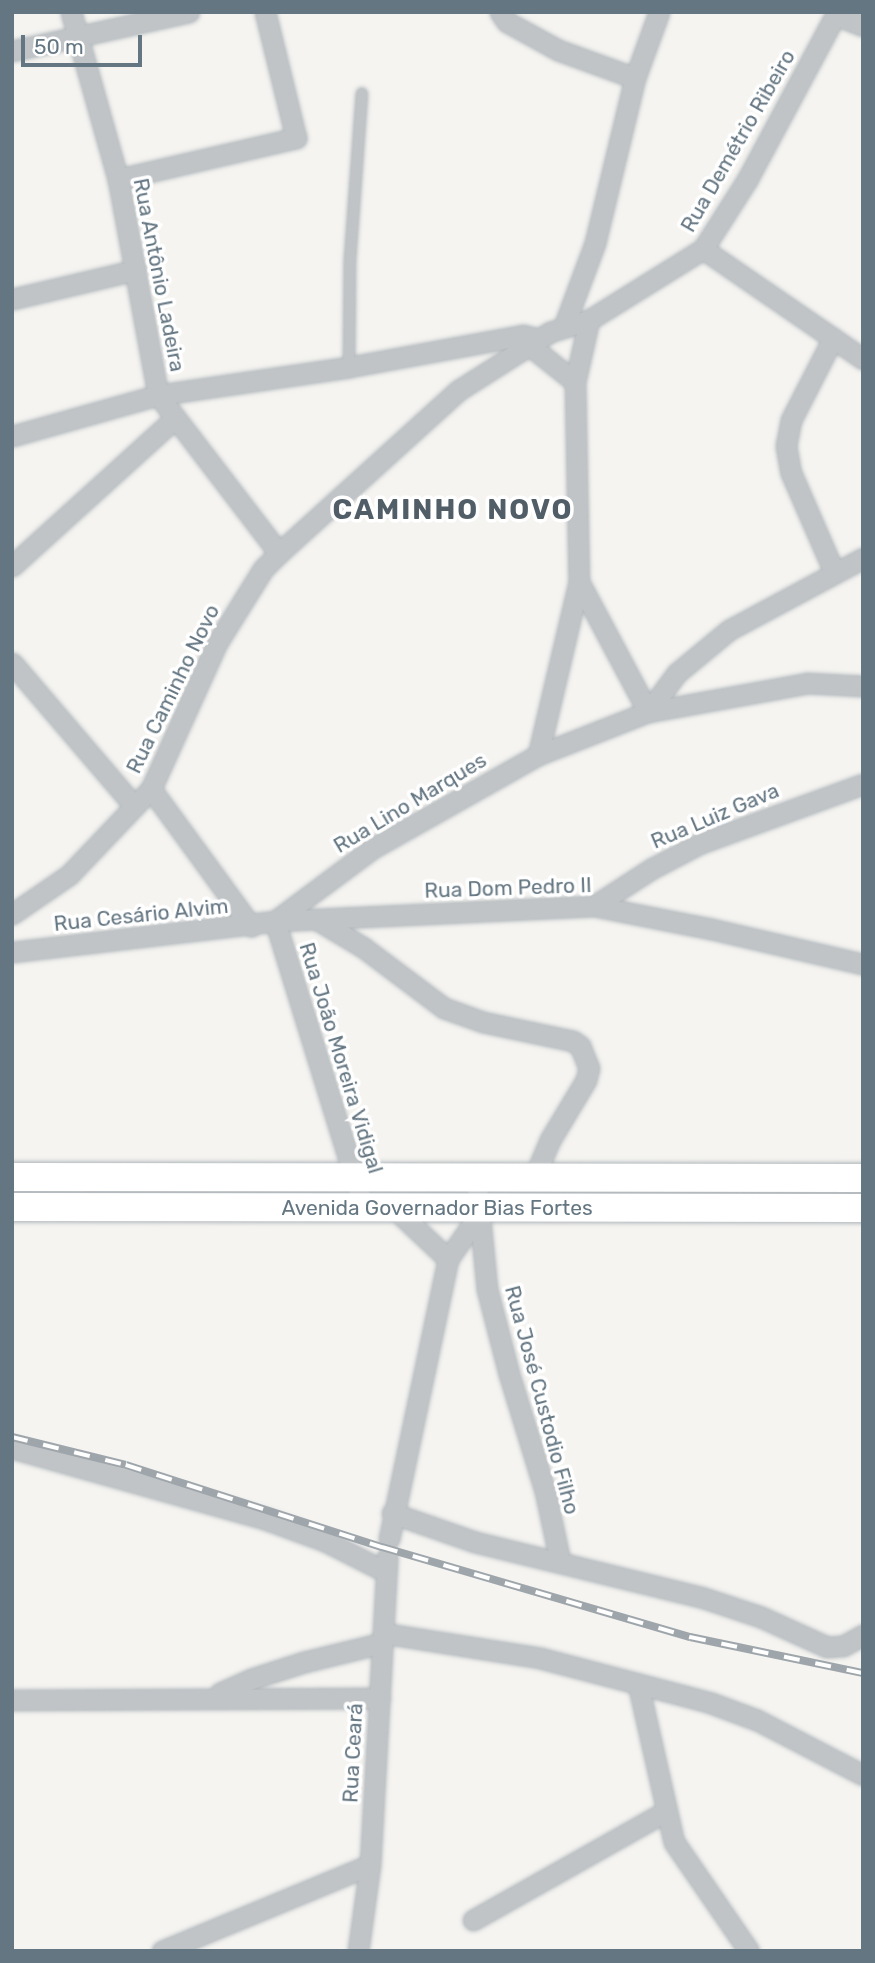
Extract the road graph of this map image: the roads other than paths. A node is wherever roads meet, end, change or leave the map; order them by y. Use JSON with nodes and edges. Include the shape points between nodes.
{"nodes":[{"id":1,"x":71,"y":12,"type":"edge"},
{"id":2,"x":189,"y":12,"type":"edge"},
{"id":3,"x":265,"y":12,"type":"edge"},
{"id":4,"x":499,"y":12,"type":"edge"},
{"id":5,"x":659,"y":12,"type":"edge"},
{"id":6,"x":836,"y":13,"type":"edge"},
{"id":7,"x":863,"y":26,"type":"edge"},
{"id":8,"x":76,"y":37,"type":"junction"},
{"id":9,"x":12,"y":51,"type":"edge"},
{"id":10,"x":635,"y":78,"type":"junction"},
{"id":11,"x":362,"y":93,"type":"dead end"},
{"id":12,"x":118,"y":179,"type":"junction"},
{"id":13,"x":703,"y":249,"type":"junction"},
{"id":14,"x":136,"y":270,"type":"junction"},
{"id":15,"x":12,"y":299,"type":"edge"},
{"id":16,"x":589,"y":320,"type":"junction"},
{"id":17,"x":564,"y":326,"type":"junction"},
{"id":18,"x":833,"y":338,"type":"junction"},
{"id":19,"x":534,"y":342,"type":"junction"},
{"id":20,"x":863,"y":359,"type":"edge"},
{"id":21,"x":349,"y":367,"type":"junction"},
{"id":22,"x":575,"y":382,"type":"junction"},
{"id":23,"x":158,"y":395,"type":"junction"},
{"id":24,"x":175,"y":418,"type":"junction"},
{"id":25,"x":12,"y":436,"type":"edge"},
{"id":26,"x":278,"y":553,"type":"junction"},
{"id":27,"x":863,"y":558,"type":"edge"},
{"id":28,"x":12,"y":566,"type":"edge"},
{"id":29,"x":834,"y":572,"type":"junction"},
{"id":30,"x":579,"y":582,"type":"junction"},
{"id":31,"x":12,"y":663,"type":"edge"},
{"id":32,"x":863,"y":686,"type":"edge"},
{"id":33,"x":648,"y":712,"type":"junction"},
{"id":34,"x":538,"y":755,"type":"junction"},
{"id":35,"x":863,"y":784,"type":"edge"},
{"id":36,"x":151,"y":789,"type":"junction"},
{"id":37,"x":134,"y":806,"type":"junction"},
{"id":38,"x":594,"y":906,"type":"junction"},
{"id":39,"x":12,"y":914,"type":"edge"},
{"id":40,"x":316,"y":919,"type":"junction"},
{"id":41,"x":275,"y":921,"type":"junction"},
{"id":42,"x":251,"y":926,"type":"junction"},
{"id":43,"x":12,"y":952,"type":"edge"},
{"id":44,"x":863,"y":964,"type":"edge"},
{"id":45,"x":535,"y":1176,"type":"junction"},
{"id":46,"x":12,"y":1177,"type":"edge"},
{"id":47,"x":476,"y":1177,"type":"junction"},
{"id":48,"x":720,"y":1177,"type":"junction"},
{"id":49,"x":354,"y":1178,"type":"junction"},
{"id":50,"x":863,"y":1178,"type":"edge"},
{"id":51,"x":12,"y":1208,"type":"edge"},
{"id":52,"x":720,"y":1208,"type":"junction"},
{"id":53,"x":863,"y":1208,"type":"edge"},
{"id":54,"x":364,"y":1209,"type":"junction"},
{"id":55,"x":395,"y":1209,"type":"junction"},
{"id":56,"x":478,"y":1212,"type":"junction"},
{"id":57,"x":448,"y":1259,"type":"junction"},
{"id":58,"x":12,"y":1448,"type":"edge"},
{"id":59,"x":392,"y":1513,"type":"junction"},
{"id":60,"x":388,"y":1556,"type":"junction"},
{"id":61,"x":560,"y":1561,"type":"junction"},
{"id":62,"x":863,"y":1635,"type":"edge"},
{"id":63,"x":383,"y":1638,"type":"junction"},
{"id":64,"x":638,"y":1684,"type":"junction"},
{"id":65,"x":213,"y":1697,"type":"junction"},
{"id":66,"x":380,"y":1698,"type":"junction"},
{"id":67,"x":12,"y":1700,"type":"edge"},
{"id":68,"x":863,"y":1775,"type":"edge"},
{"id":69,"x":665,"y":1812,"type":"junction"},
{"id":70,"x":370,"y":1865,"type":"junction"},
{"id":71,"x":473,"y":1920,"type":"dead end"},
{"id":72,"x":746,"y":1950,"type":"edge"},
{"id":73,"x":162,"y":1951,"type":"edge"},
{"id":74,"x":358,"y":1951,"type":"edge"}],
"edges":[{"from":1,"to":8,"type":"street","name":"Rua Antônio Ladeira"},
{"from":2,"to":8,"type":"street"},
{"from":3,"to":12,"type":"street","via":[[296,138]]},
{"from":4,"to":10,"type":"street","via":[[507,22],[558,50]]},
{"from":5,"to":10,"type":"street"},
{"from":6,"to":7,"type":"street"},
{"from":6,"to":13,"type":"street","name":"Rua Demétrio Ribeiro","via":[[747,180]]},
{"from":8,"to":9,"type":"street"},
{"from":8,"to":12,"type":"street","name":"Rua Antônio Ladeira"},
{"from":10,"to":17,"type":"street","via":[[595,243]]},
{"from":11,"to":21,"type":"lane","via":[[350,260]]},
{"from":12,"to":14,"type":"street","name":"Rua Antônio Ladeira"},
{"from":13,"to":16,"type":"street","name":"Rua Demétrio Ribeiro"},
{"from":13,"to":18,"type":"street"},
{"from":14,"to":15,"type":"street"},
{"from":14,"to":23,"type":"street","name":"Rua Antônio Ladeira"},
{"from":16,"to":17,"type":"street","name":"Rua Demétrio Ribeiro"},
{"from":16,"to":22,"type":"street"},
{"from":17,"to":19,"type":"street","name":"Rua Caminho Novo"},
{"from":18,"to":20,"type":"street"},
{"from":18,"to":29,"type":"street","via":[[791,420],[786,446],[791,473]]},
{"from":19,"to":21,"type":"street","via":[[523,335]]},
{"from":19,"to":22,"type":"street"},
{"from":19,"to":26,"type":"street","name":"Rua Caminho Novo","via":[[459,390]]},
{"from":21,"to":23,"type":"street"},
{"from":22,"to":30,"type":"street"},
{"from":23,"to":24,"type":"street","name":"Rua Antônio Ladeira"},
{"from":23,"to":25,"type":"street"},
{"from":24,"to":26,"type":"street","name":"Rua Antônio Ladeira"},
{"from":24,"to":28,"type":"street"},
{"from":26,"to":36,"type":"street","name":"Rua Caminho Novo","via":[[217,643]]},
{"from":27,"to":29,"type":"street"},
{"from":29,"to":33,"type":"street","via":[[700,651]]},
{"from":30,"to":33,"type":"street"},
{"from":30,"to":34,"type":"street"},
{"from":31,"to":37,"type":"street"},
{"from":32,"to":33,"type":"street","name":"Rua Lino Marques","via":[[807,684]]},
{"from":33,"to":34,"type":"street","name":"Rua Lino Marques"},
{"from":34,"to":41,"type":"street","name":"Rua Lino Marques","via":[[373,848]]},
{"from":35,"to":38,"type":"street","name":"Rua Luiz Gava","via":[[701,843]]},
{"from":36,"to":37,"type":"street","name":"Rua Caminho Novo"},
{"from":36,"to":42,"type":"street"},
{"from":37,"to":39,"type":"street","name":"Rua Caminho Novo","via":[[69,876]]},
{"from":38,"to":40,"type":"street","name":"Rua Dom Pedro II"},
{"from":38,"to":44,"type":"street","name":"Rua Dom Pedro II"},
{"from":40,"to":41,"type":"street","name":"Rua Dom Pedro II"},
{"from":40,"to":45,"type":"street","via":[[364,948],[444,1008],[580,1046],[589,1068],[586,1080],[550,1140]]},
{"from":41,"to":42,"type":"street","name":"Rua Cesário Alvim"},
{"from":41,"to":49,"type":"street","name":"Rua João Moreira Vidigal"},
{"from":42,"to":43,"type":"street","name":"Rua Cesário Alvim"},
{"from":45,"to":47,"type":"main road","name":"Avenida Governador Bias Fortes"},
{"from":45,"to":48,"type":"main road","name":"Avenida Governador Bias Fortes"},
{"from":46,"to":49,"type":"main road","name":"Avenida Governador Bias Fortes"},
{"from":47,"to":49,"type":"main road","name":"Avenida Governador Bias Fortes"},
{"from":47,"to":56,"type":"street"},
{"from":48,"to":50,"type":"main road","name":"Avenida Governador Bias Fortes"},
{"from":48,"to":52,"type":"main road"},
{"from":49,"to":54,"type":"street","name":"Rua João Moreira Vidigal"},
{"from":51,"to":54,"type":"main road","name":"Avenida Governador Bias Fortes"},
{"from":52,"to":53,"type":"main road","name":"Avenida Governador Bias Fortes"},
{"from":52,"to":56,"type":"main road","name":"Avenida Governador Bias Fortes"},
{"from":54,"to":55,"type":"main road","name":"Avenida Governador Bias Fortes"},
{"from":55,"to":56,"type":"main road","name":"Avenida Governador Bias Fortes"},
{"from":55,"to":57,"type":"street"},
{"from":56,"to":57,"type":"street","name":"Rua Ceará"},
{"from":56,"to":61,"type":"street","name":"Rua José Custodio Filho","via":[[487,1289],[545,1491]]},
{"from":57,"to":59,"type":"street","name":"Rua Ceará"},
{"from":58,"to":60,"type":"street"},
{"from":59,"to":60,"type":"street","name":"Rua Ceará"},
{"from":59,"to":61,"type":"street","via":[[475,1542]]},
{"from":60,"to":63,"type":"street","name":"Rua Ceará"},
{"from":61,"to":62,"type":"street","via":[[713,1601],[827,1647]]},
{"from":63,"to":64,"type":"street","via":[[527,1655]]},
{"from":63,"to":65,"type":"street","via":[[251,1679]]},
{"from":63,"to":66,"type":"street","name":"Rua Ceará"},
{"from":64,"to":68,"type":"street","via":[[757,1720]]},
{"from":64,"to":69,"type":"street"},
{"from":65,"to":66,"type":"street"},
{"from":65,"to":67,"type":"street"},
{"from":66,"to":70,"type":"street","name":"Rua Ceará"},
{"from":69,"to":71,"type":"street"},
{"from":69,"to":72,"type":"street","via":[[674,1842]]},
{"from":70,"to":73,"type":"street"},
{"from":70,"to":74,"type":"street","name":"Rua Ceará"}]}
